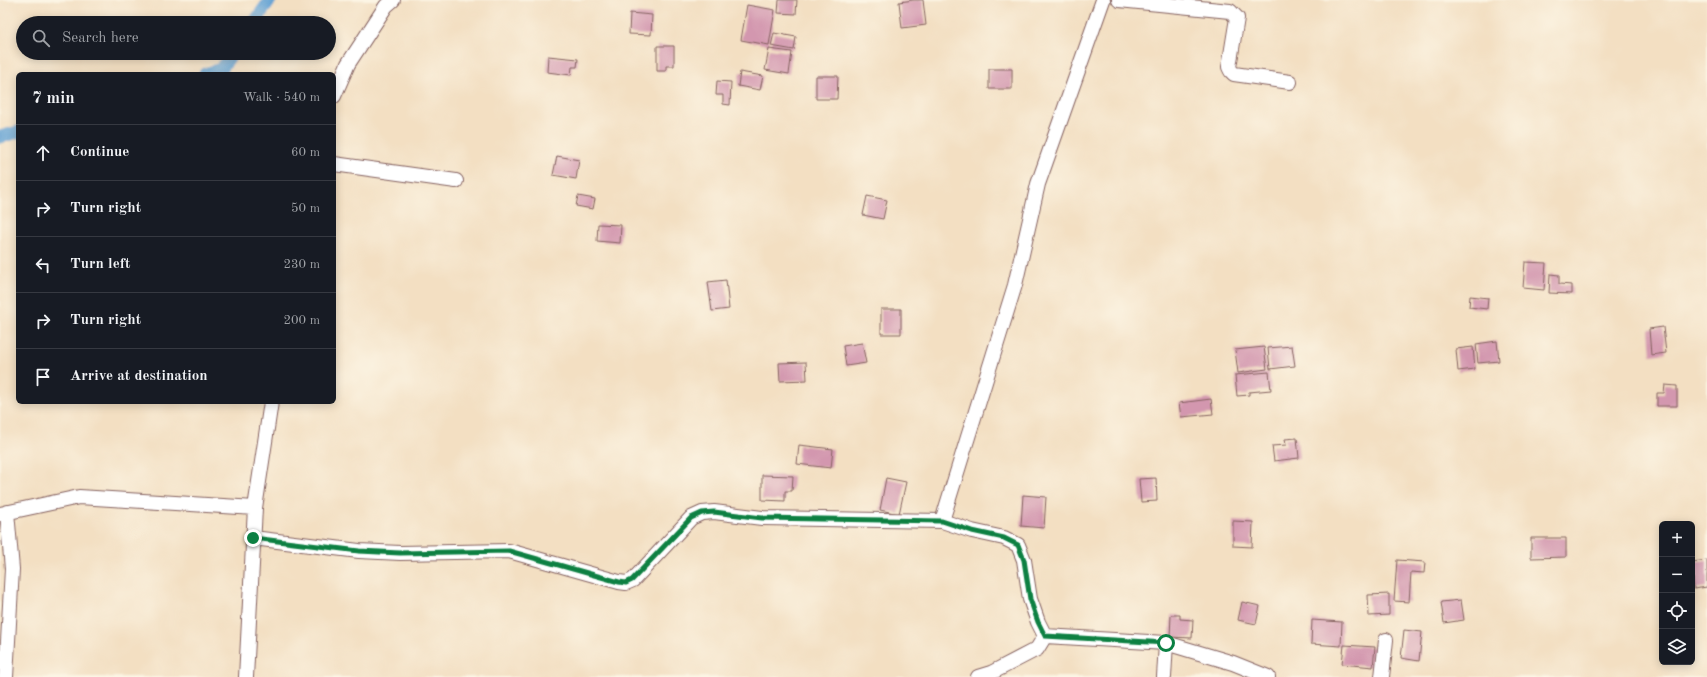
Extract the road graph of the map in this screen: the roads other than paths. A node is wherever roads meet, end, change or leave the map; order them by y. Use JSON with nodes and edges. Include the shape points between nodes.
{"nodes":[{"id":1,"x":393,"y":0,"type":"edge"},
{"id":2,"x":1103,"y":0,"type":"edge"},
{"id":3,"x":1120,"y":0,"type":"edge"},
{"id":4,"x":1290,"y":82,"type":"dead end"},
{"id":5,"x":336,"y":91,"type":"edge"},
{"id":6,"x":336,"y":164,"type":"edge"},
{"id":7,"x":456,"y":181,"type":"dead end"},
{"id":8,"x":271,"y":404,"type":"edge"},
{"id":9,"x":255,"y":508,"type":"junction"},
{"id":10,"x":4,"y":513,"type":"edge"},
{"id":11,"x":942,"y":521,"type":"junction"},
{"id":12,"x":253,"y":538,"type":"junction"},
{"id":13,"x":1045,"y":636,"type":"junction"},
{"id":14,"x":1386,"y":640,"type":"dead end"},
{"id":15,"x":1166,"y":643,"type":"junction"},
{"id":16,"x":6,"y":677,"type":"edge"},
{"id":17,"x":246,"y":677,"type":"edge"},
{"id":18,"x":978,"y":677,"type":"edge"},
{"id":19,"x":1164,"y":677,"type":"edge"},
{"id":20,"x":1268,"y":677,"type":"edge"},
{"id":21,"x":1382,"y":677,"type":"edge"}],
"edges":[{"from":1,"to":5,"type":"street","via":[[386,6],[348,64]]},
{"from":2,"to":11,"type":"street","via":[[1038,184],[1015,285]]},
{"from":3,"to":4,"type":"street","via":[[1230,11],[1237,18],[1229,67],[1231,72]]},
{"from":6,"to":7,"type":"street"},
{"from":8,"to":9,"type":"street"},
{"from":9,"to":10,"type":"street","via":[[79,497]]},
{"from":9,"to":12,"type":"street"},
{"from":10,"to":16,"type":"street","via":[[12,569]]},
{"from":11,"to":12,"type":"street","via":[[762,518],[702,513],[691,518],[632,580],[626,583],[509,551],[359,551]]},
{"from":11,"to":13,"type":"street","via":[[1004,538],[1018,545],[1024,560],[1030,599]]},
{"from":12,"to":17,"type":"street"},
{"from":13,"to":15,"type":"street"},
{"from":13,"to":18,"type":"street","via":[[1037,649]]},
{"from":14,"to":21,"type":"street"},
{"from":15,"to":19,"type":"street"},
{"from":15,"to":20,"type":"street","via":[[1233,663]]}]}
